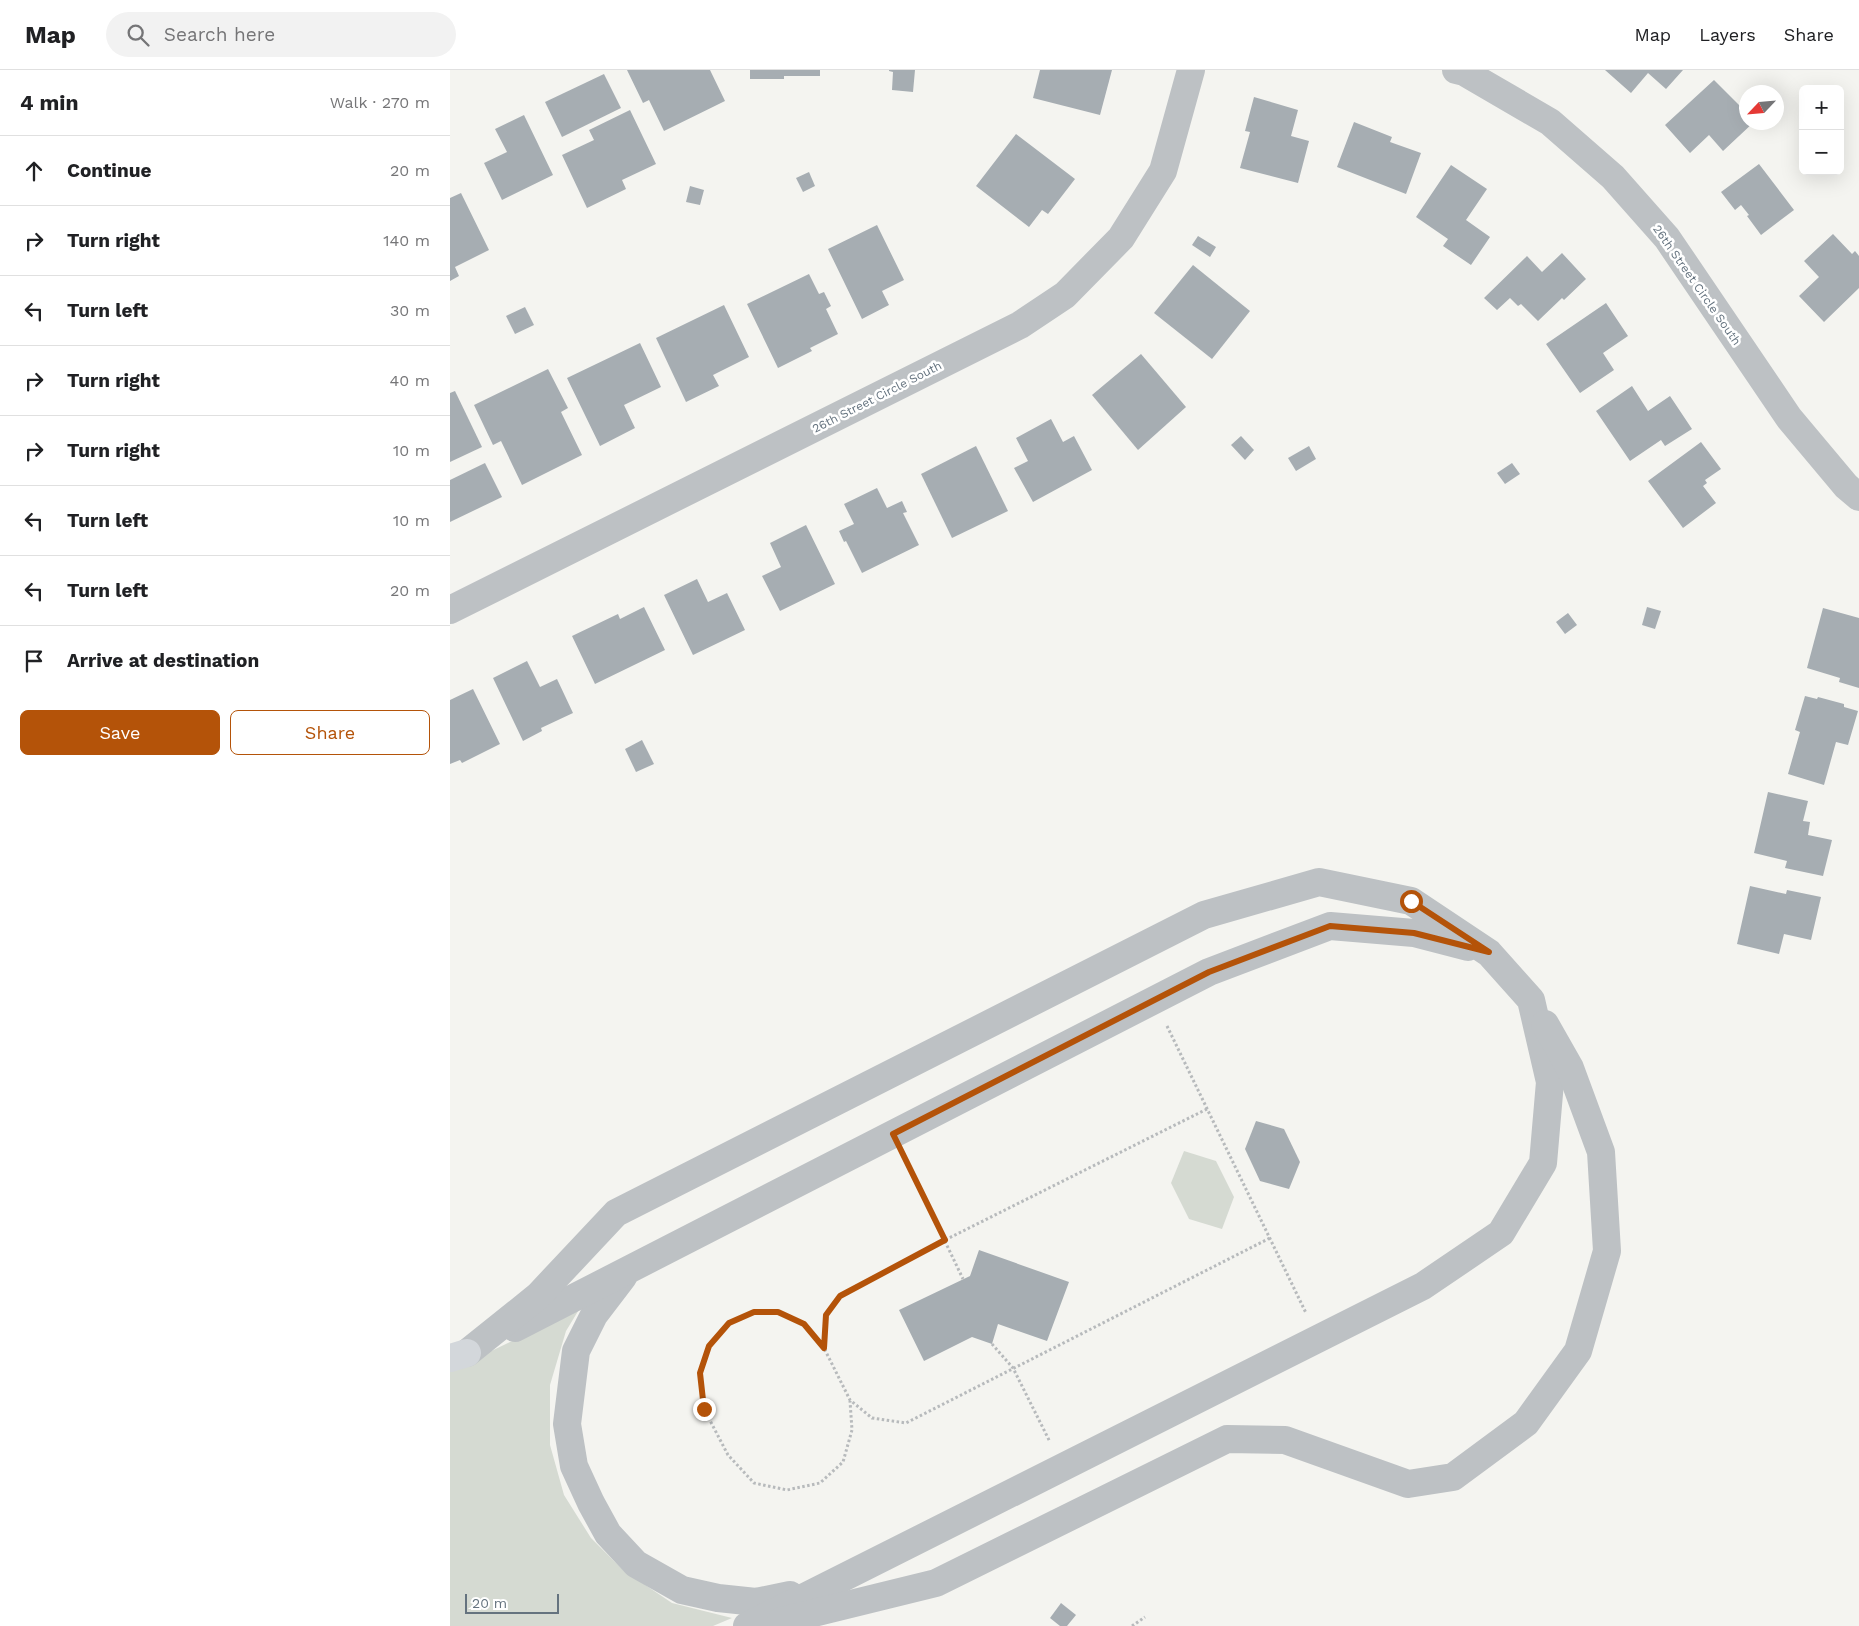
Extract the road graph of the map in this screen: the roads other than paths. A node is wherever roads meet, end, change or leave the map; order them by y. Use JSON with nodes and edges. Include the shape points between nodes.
{"nodes":[{"id":1,"x":1192,"y":70,"type":"edge"},
{"id":2,"x":1456,"y":70,"type":"edge"},
{"id":3,"x":1859,"y":497,"type":"edge"},
{"id":4,"x":450,"y":610,"type":"edge"},
{"id":5,"x":1489,"y":952,"type":"junction"},
{"id":6,"x":1531,"y":1000,"type":"junction"},
{"id":7,"x":629,"y":1270,"type":"junction"},
{"id":8,"x":458,"y":1356,"type":"edge"},
{"id":9,"x":824,"y":1587,"type":"junction"},
{"id":10,"x":747,"y":1626,"type":"edge"},
{"id":11,"x":757,"y":1626,"type":"edge"}],
"edges":[{"from":1,"to":4,"type":"street","name":"26th Street Circle South","via":[[1163,171],[1121,238],[1065,295],[1020,325]]},
{"from":2,"to":3,"type":"street","name":"26th Street Circle South","via":[[1550,122],[1613,177],[1667,238],[1789,418]]},
{"from":5,"to":6,"type":"street"},
{"from":5,"to":7,"type":"street","via":[[1414,933],[1330,926],[1209,972]]},
{"from":5,"to":8,"type":"street","via":[[1411,901],[1320,882],[1204,915],[616,1213],[538,1296]]},
{"from":6,"to":9,"type":"street","via":[[1550,1082],[1543,1163],[1501,1233],[1423,1286]]},
{"from":6,"to":11,"type":"street","via":[[1570,1068],[1601,1152],[1607,1251],[1578,1351],[1526,1422],[1453,1477],[1408,1484],[1285,1440],[1227,1439],[936,1583]]},
{"from":7,"to":8,"type":"street"},
{"from":7,"to":9,"type":"street","via":[[594,1316],[576,1351],[567,1424],[574,1466],[608,1534],[636,1564],[682,1590],[756,1602]]},
{"from":9,"to":10,"type":"street"}]}
